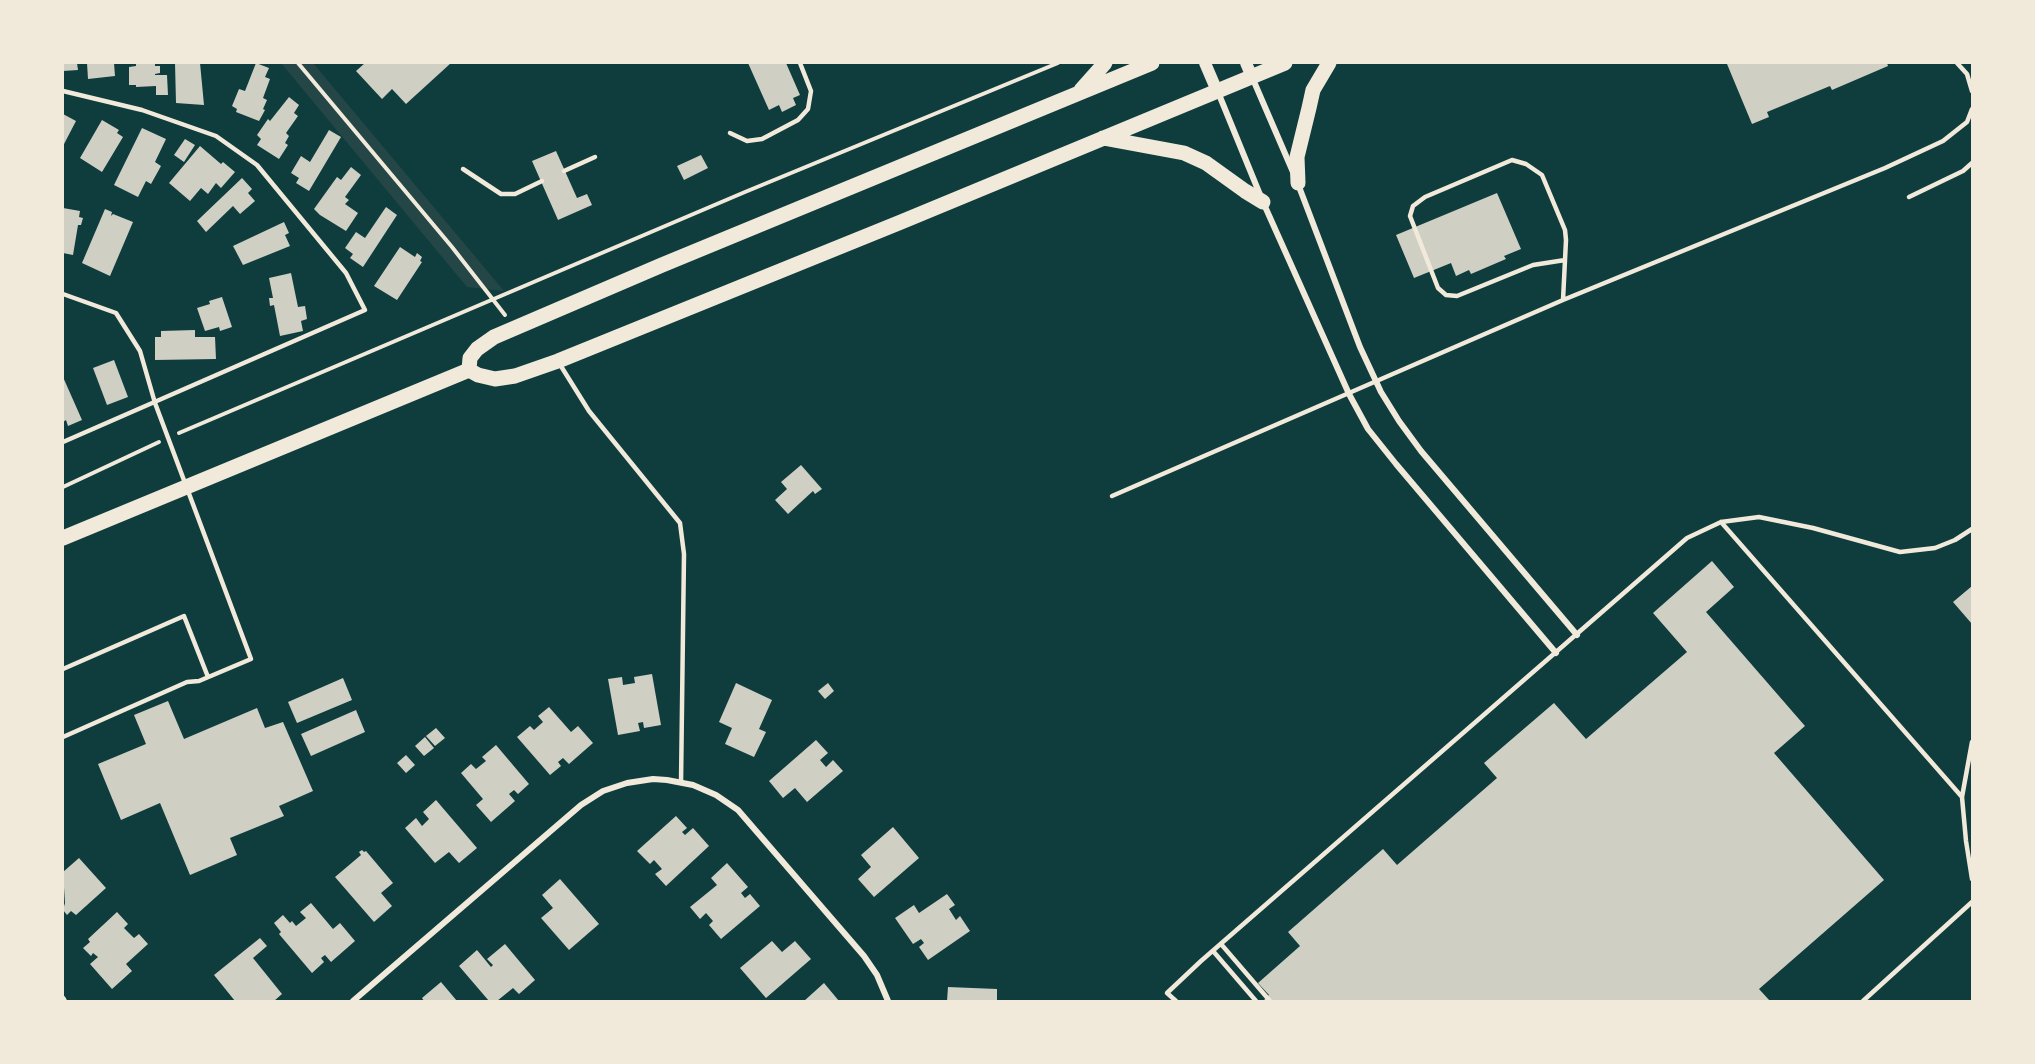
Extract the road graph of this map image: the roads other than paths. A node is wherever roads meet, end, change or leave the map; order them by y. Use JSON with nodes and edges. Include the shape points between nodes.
{"nodes":[{"id":1,"x":800,"y":63,"type":"edge"},
{"id":2,"x":1105,"y":63,"type":"edge"},
{"id":3,"x":1152,"y":63,"type":"edge"},
{"id":4,"x":1206,"y":63,"type":"edge"},
{"id":5,"x":1285,"y":63,"type":"edge"},
{"id":6,"x":1329,"y":63,"type":"edge"},
{"id":7,"x":1957,"y":63,"type":"edge"},
{"id":8,"x":1249,"y":70,"type":"edge"},
{"id":9,"x":63,"y":91,"type":"edge"},
{"id":10,"x":1217,"y":91,"type":"junction"},
{"id":11,"x":1972,"y":91,"type":"edge"},
{"id":12,"x":1079,"y":93,"type":"junction"},
{"id":13,"x":1972,"y":109,"type":"edge"},
{"id":14,"x":730,"y":133,"type":"dead end"},
{"id":15,"x":1103,"y":138,"type":"junction"},
{"id":16,"x":595,"y":157,"type":"dead end"},
{"id":17,"x":1972,"y":163,"type":"edge"},
{"id":18,"x":463,"y":169,"type":"dead end"},
{"id":19,"x":564,"y":171,"type":"dead end"},
{"id":20,"x":542,"y":181,"type":"dead end"},
{"id":21,"x":1298,"y":183,"type":"junction"},
{"id":22,"x":1909,"y":197,"type":"dead end"},
{"id":23,"x":1263,"y":202,"type":"junction"},
{"id":24,"x":1565,"y":260,"type":"junction"},
{"id":25,"x":63,"y":294,"type":"edge"},
{"id":26,"x":1563,"y":300,"type":"junction"},
{"id":27,"x":558,"y":360,"type":"junction"},
{"id":28,"x":469,"y":370,"type":"junction"},
{"id":29,"x":1376,"y":381,"type":"junction"},
{"id":30,"x":1349,"y":394,"type":"junction"},
{"id":31,"x":156,"y":403,"type":"junction"},
{"id":32,"x":63,"y":441,"type":"edge"},
{"id":33,"x":187,"y":486,"type":"junction"},
{"id":34,"x":1112,"y":496,"type":"dead end"},
{"id":35,"x":1721,"y":522,"type":"junction"},
{"id":36,"x":1972,"y":529,"type":"edge"},
{"id":37,"x":63,"y":538,"type":"edge"},
{"id":38,"x":1577,"y":635,"type":"junction"},
{"id":39,"x":1556,"y":653,"type":"junction"},
{"id":40,"x":63,"y":669,"type":"edge"},
{"id":41,"x":208,"y":676,"type":"junction"},
{"id":42,"x":63,"y":737,"type":"edge"},
{"id":43,"x":1972,"y":742,"type":"edge"},
{"id":44,"x":681,"y":783,"type":"junction"},
{"id":45,"x":1962,"y":797,"type":"junction"},
{"id":46,"x":1972,"y":879,"type":"edge"},
{"id":47,"x":1972,"y":902,"type":"edge"},
{"id":48,"x":1221,"y":944,"type":"junction"},
{"id":49,"x":1213,"y":951,"type":"junction"},
{"id":50,"x":353,"y":1001,"type":"edge"},
{"id":51,"x":888,"y":1001,"type":"edge"},
{"id":52,"x":1176,"y":1001,"type":"edge"},
{"id":53,"x":1256,"y":1001,"type":"edge"},
{"id":54,"x":1270,"y":1001,"type":"edge"},
{"id":55,"x":1863,"y":1001,"type":"edge"}],
"edges":[{"from":1,"to":14,"type":"lane","via":[[811,91],[808,109],[798,120],[762,139],[747,141]]},
{"from":2,"to":12,"type":"main road"},
{"from":3,"to":12,"type":"main road"},
{"from":4,"to":10,"type":"main road"},
{"from":5,"to":8,"type":"main road"},
{"from":6,"to":21,"type":"main road","via":[[1313,90],[1297,157]]},
{"from":7,"to":11,"type":"lane","via":[[1967,74]]},
{"from":8,"to":10,"type":"main road"},
{"from":8,"to":21,"type":"street"},
{"from":9,"to":31,"type":"lane","via":[[142,110],[216,136],[257,165],[346,273],[365,310]]},
{"from":10,"to":15,"type":"main road"},
{"from":10,"to":23,"type":"street"},
{"from":12,"to":28,"type":"main road","via":[[515,327],[477,349],[470,358]]},
{"from":13,"to":26,"type":"lane","via":[[1967,122],[1943,141]]},
{"from":15,"to":23,"type":"main road","via":[[1184,153],[1206,163]]},
{"from":15,"to":27,"type":"main road"},
{"from":16,"to":19,"type":"lane"},
{"from":17,"to":22,"type":"lane"},
{"from":18,"to":20,"type":"lane","via":[[501,194],[515,194]]},
{"from":21,"to":29,"type":"street"},
{"from":23,"to":30,"type":"street"},
{"from":24,"to":24,"type":"lane","via":[[1564,230],[1542,175],[1526,164],[1512,160],[1425,197],[1413,206],[1410,216],[1438,288],[1446,296],[1457,296],[1533,265]]},
{"from":24,"to":26,"type":"lane"},
{"from":25,"to":31,"type":"lane","via":[[116,314],[140,351]]},
{"from":26,"to":29,"type":"lane"},
{"from":27,"to":28,"type":"main road","via":[[495,379]]},
{"from":27,"to":44,"type":"lane","via":[[589,411],[680,523],[684,554]]},
{"from":28,"to":33,"type":"main road"},
{"from":29,"to":30,"type":"lane"},
{"from":29,"to":38,"type":"street","via":[[1421,451]]},
{"from":30,"to":34,"type":"lane"},
{"from":30,"to":39,"type":"street","via":[[1368,429]]},
{"from":31,"to":32,"type":"lane"},
{"from":31,"to":33,"type":"lane"},
{"from":33,"to":37,"type":"main road"},
{"from":33,"to":41,"type":"lane","via":[[251,659]]},
{"from":35,"to":36,"type":"lane","via":[[1759,517],[1900,552],[1935,548]]},
{"from":35,"to":38,"type":"lane","via":[[1688,538]]},
{"from":35,"to":45,"type":"lane"},
{"from":38,"to":39,"type":"lane"},
{"from":39,"to":48,"type":"lane"},
{"from":40,"to":41,"type":"lane","via":[[184,616]]},
{"from":41,"to":42,"type":"lane"},
{"from":43,"to":45,"type":"lane"},
{"from":44,"to":50,"type":"street","via":[[653,779],[619,785],[581,805]]},
{"from":44,"to":51,"type":"street","via":[[716,795],[738,810],[864,956]]},
{"from":45,"to":46,"type":"lane"},
{"from":47,"to":55,"type":"lane"},
{"from":48,"to":49,"type":"lane"},
{"from":48,"to":54,"type":"lane"},
{"from":49,"to":52,"type":"lane","via":[[1167,993]]},
{"from":49,"to":53,"type":"lane"}]}
